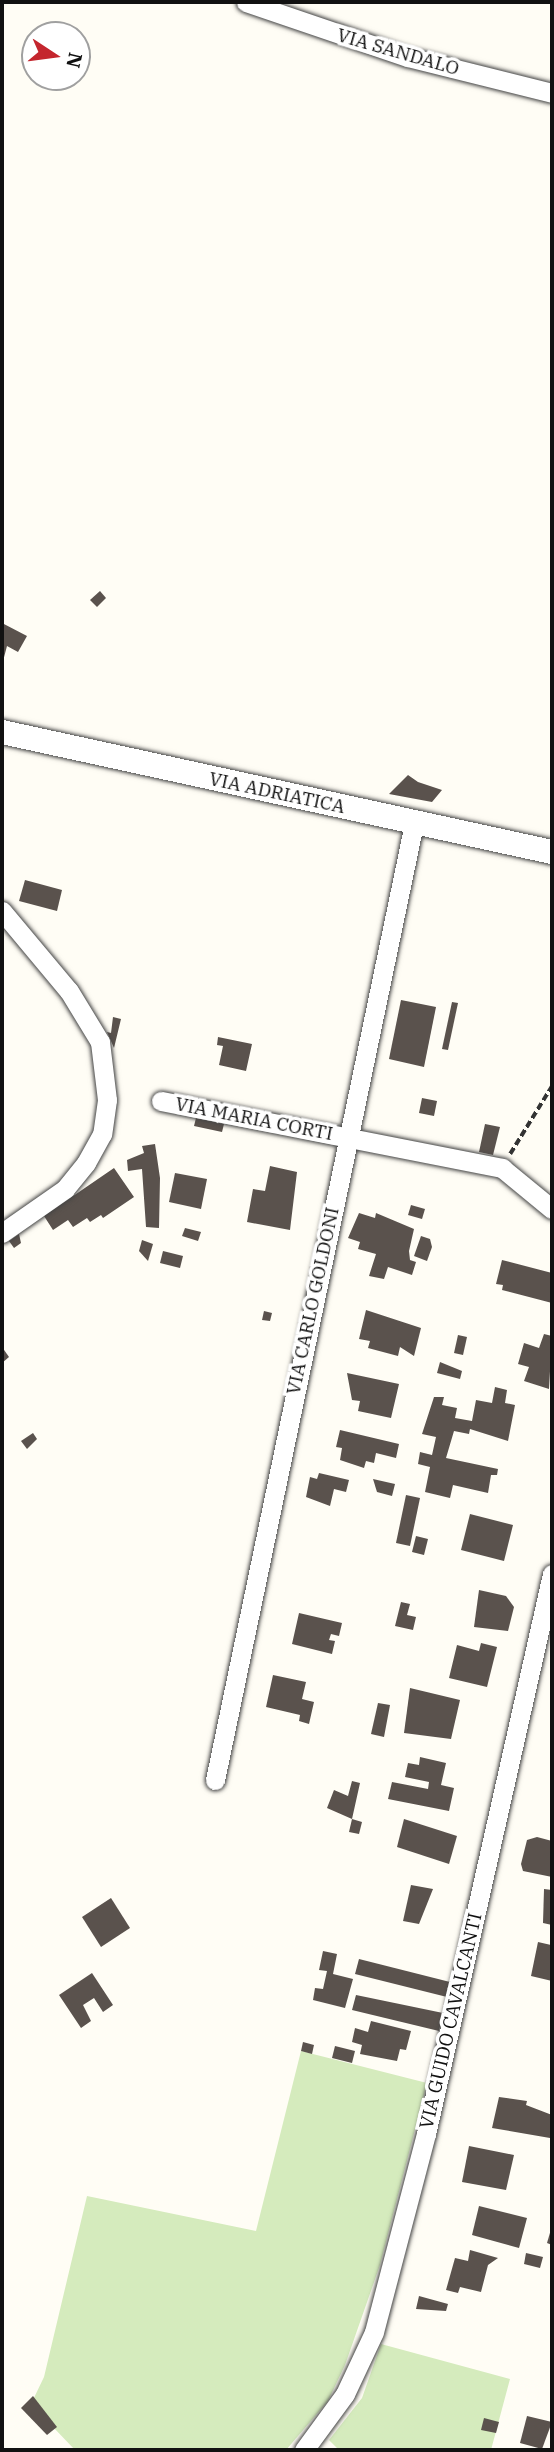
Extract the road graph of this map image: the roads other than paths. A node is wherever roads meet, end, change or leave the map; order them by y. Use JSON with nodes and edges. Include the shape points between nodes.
{"nodes":[{"id":1,"x":246,"y":2,"type":"edge"},
{"id":2,"x":552,"y":93,"type":"edge"},
{"id":3,"x":2,"y":732,"type":"edge"},
{"id":4,"x":414,"y":823,"type":"junction"},
{"id":5,"x":552,"y":852,"type":"edge"},
{"id":6,"x":2,"y":911,"type":"edge"},
{"id":7,"x":161,"y":1101,"type":"dead end"},
{"id":8,"x":347,"y":1137,"type":"junction"},
{"id":9,"x":552,"y":1209,"type":"edge"},
{"id":10,"x":2,"y":1233,"type":"edge"},
{"id":11,"x":552,"y":1574,"type":"edge"},
{"id":12,"x":215,"y":1780,"type":"dead end"},
{"id":13,"x":304,"y":2450,"type":"edge"}],
"edges":[{"from":1,"to":2,"type":"street","name":"VIA SANDALO","via":[[408,57]]},
{"from":3,"to":4,"type":"street","name":"VIA ADRIATICA"},
{"from":4,"to":5,"type":"street","name":"VIA ADRIATICA"},
{"from":4,"to":8,"type":"street","name":"VIA CARLO GOLDONI"},
{"from":6,"to":10,"type":"street","via":[[69,991],[100,1042],[107,1069],[102,1134],[86,1163],[65,1189]]},
{"from":7,"to":8,"type":"street","name":"VIA MARIA CORTI"},
{"from":8,"to":9,"type":"street","name":"VIA MARIA CORTI","via":[[502,1168]]},
{"from":8,"to":12,"type":"street","name":"VIA CARLO GOLDONI"},
{"from":11,"to":13,"type":"street","name":"VIA GUIDO CAVALCANTI","via":[[426,2134],[374,2332],[345,2394]]}]}
